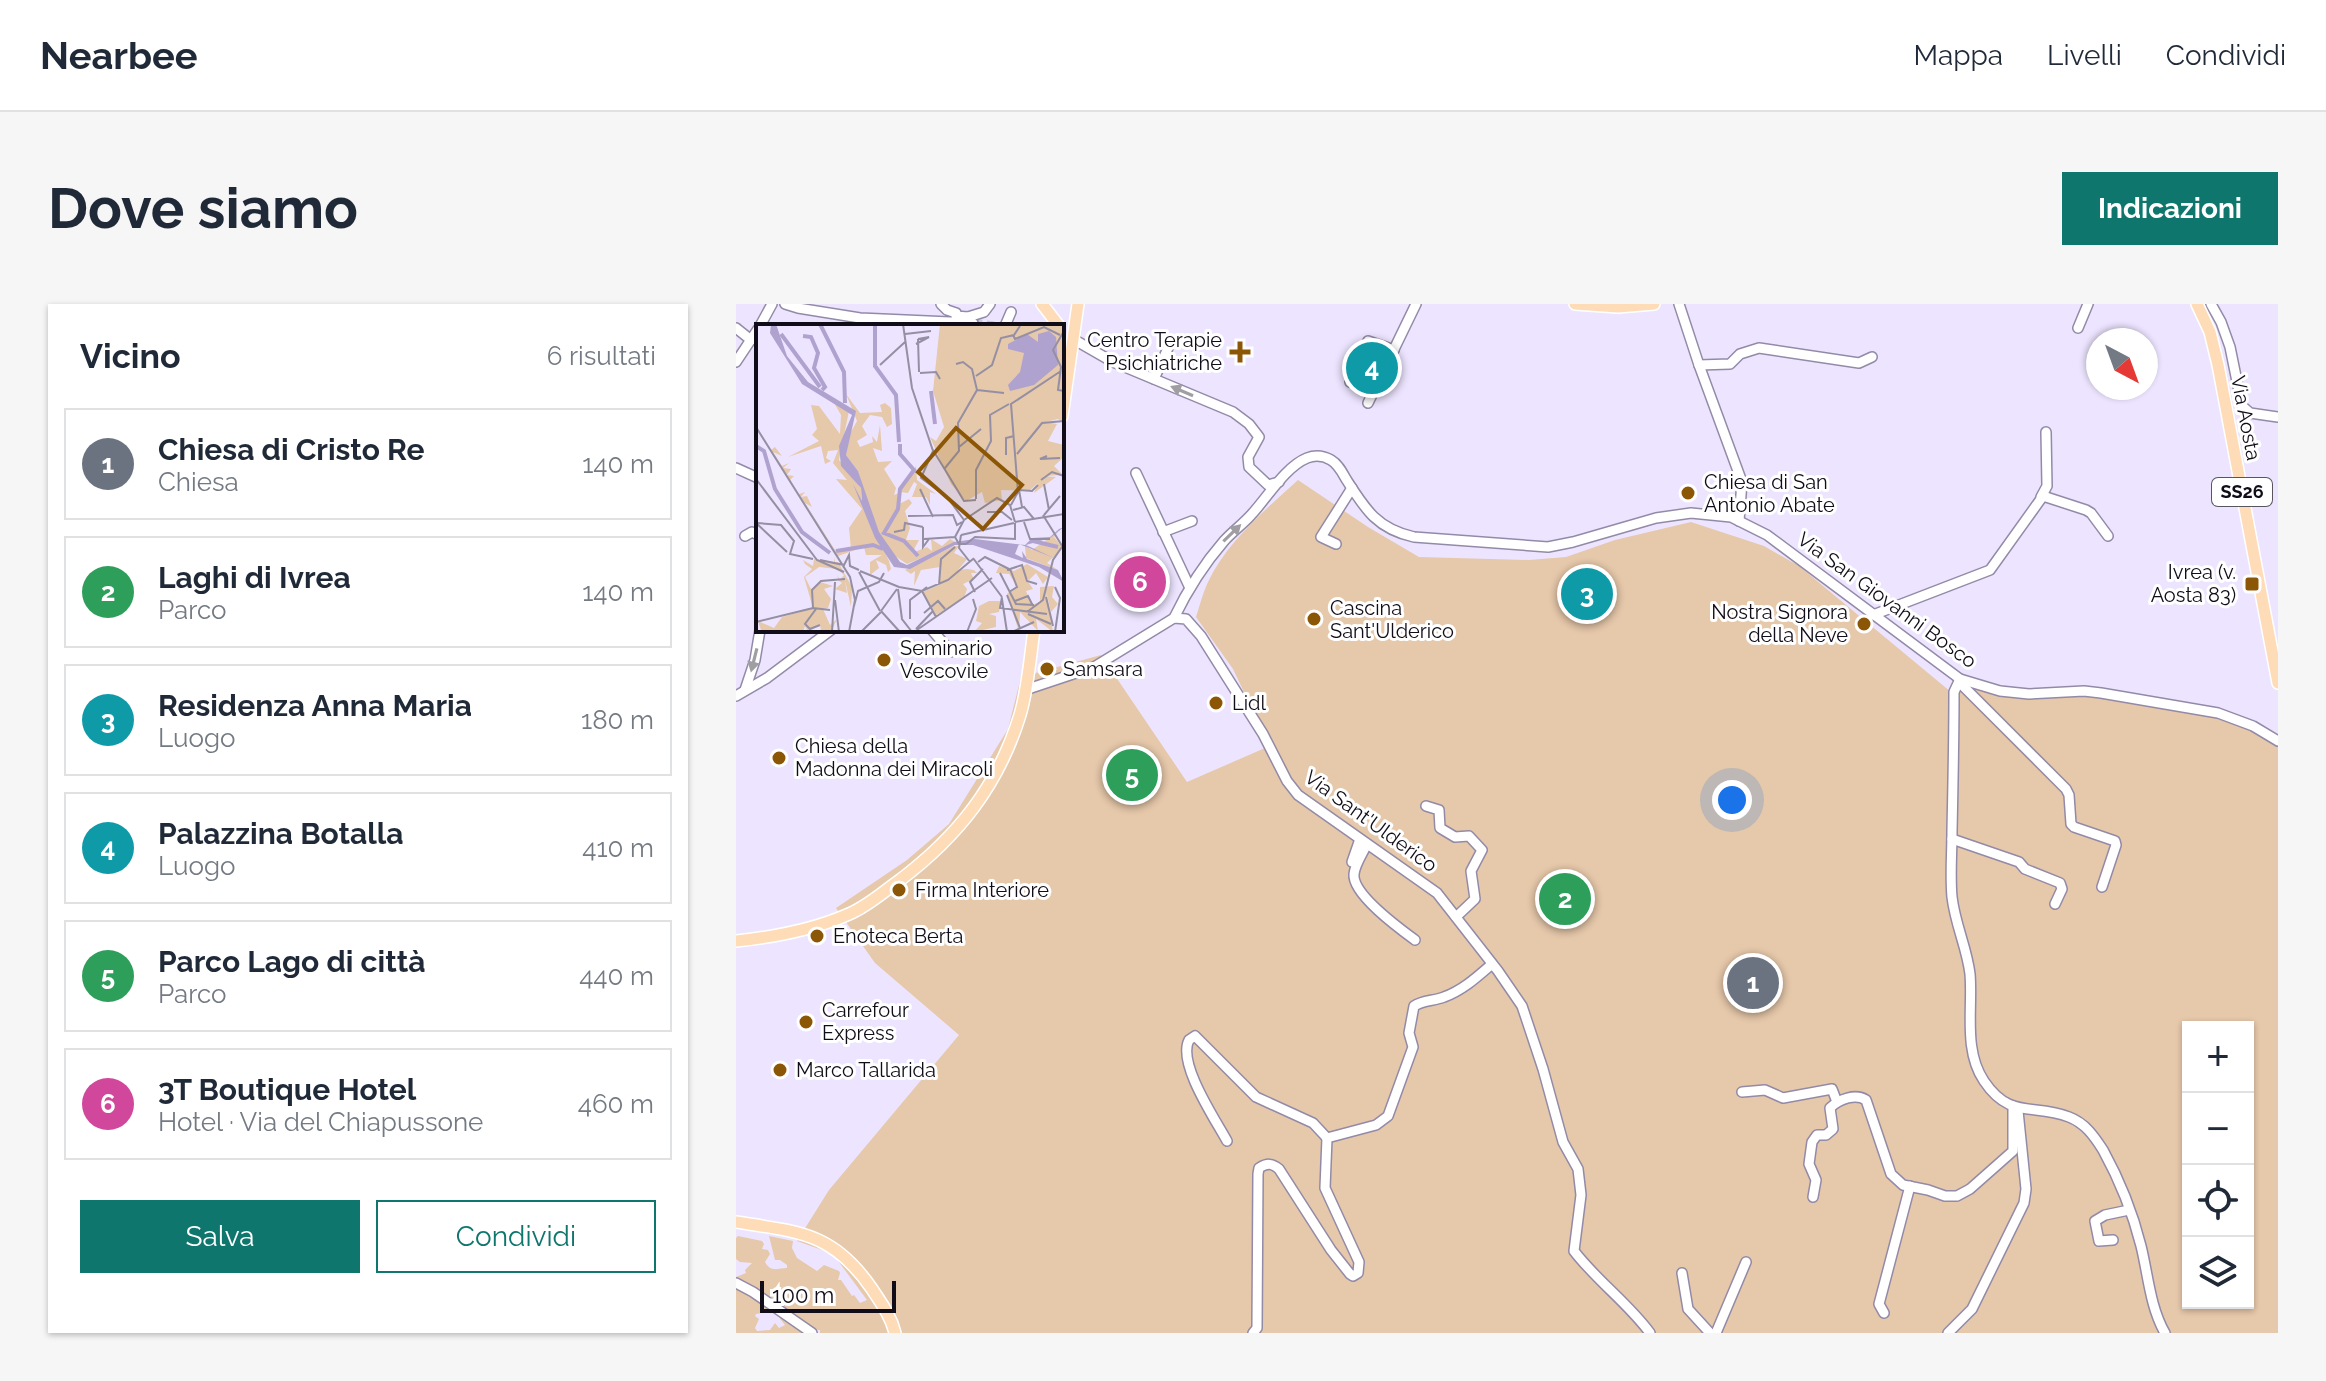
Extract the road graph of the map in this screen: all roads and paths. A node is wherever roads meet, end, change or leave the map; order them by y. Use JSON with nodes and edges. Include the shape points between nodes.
{"nodes":[{"id":1,"x":772,"y":304,"type":"edge"},
{"id":2,"x":785,"y":304,"type":"edge"},
{"id":3,"x":941,"y":304,"type":"edge"},
{"id":4,"x":990,"y":304,"type":"edge"},
{"id":5,"x":1042,"y":304,"type":"edge"},
{"id":6,"x":1078,"y":304,"type":"edge"},
{"id":7,"x":1416,"y":304,"type":"edge"},
{"id":8,"x":1575,"y":304,"type":"edge"},
{"id":9,"x":1654,"y":304,"type":"edge"},
{"id":10,"x":1679,"y":304,"type":"edge"},
{"id":11,"x":2088,"y":304,"type":"edge"},
{"id":12,"x":2197,"y":304,"type":"edge"},
{"id":13,"x":2211,"y":304,"type":"edge"},
{"id":14,"x":1011,"y":312,"type":"dead end"},
{"id":15,"x":970,"y":321,"type":"junction"},
{"id":16,"x":761,"y":324,"type":"edge"},
{"id":17,"x":1006,"y":324,"type":"edge"},
{"id":18,"x":1059,"y":324,"type":"edge"},
{"id":19,"x":736,"y":328,"type":"edge"},
{"id":20,"x":2078,"y":328,"type":"dead end"},
{"id":21,"x":1064,"y":330,"type":"edge"},
{"id":22,"x":756,"y":332,"type":"edge"},
{"id":23,"x":1073,"y":339,"type":"junction"},
{"id":24,"x":751,"y":340,"type":"junction"},
{"id":25,"x":1168,"y":348,"type":"dead end"},
{"id":26,"x":1394,"y":350,"type":"junction"},
{"id":27,"x":1872,"y":357,"type":"dead end"},
{"id":28,"x":736,"y":362,"type":"edge"},
{"id":29,"x":1743,"y":363,"type":"dead end"},
{"id":30,"x":1730,"y":364,"type":"junction"},
{"id":31,"x":1699,"y":365,"type":"junction"},
{"id":32,"x":1154,"y":379,"type":"junction"},
{"id":33,"x":1350,"y":382,"type":"dead end"},
{"id":34,"x":1064,"y":402,"type":"edge"},
{"id":35,"x":1368,"y":403,"type":"dead end"},
{"id":36,"x":2278,"y":417,"type":"edge"},
{"id":37,"x":2046,"y":432,"type":"dead end"},
{"id":38,"x":736,"y":468,"type":"edge"},
{"id":39,"x":1136,"y":473,"type":"dead end"},
{"id":40,"x":756,"y":477,"type":"edge"},
{"id":41,"x":1279,"y":482,"type":"junction"},
{"id":42,"x":1352,"y":488,"type":"junction"},
{"id":43,"x":2041,"y":497,"type":"junction"},
{"id":44,"x":1192,"y":521,"type":"dead end"},
{"id":45,"x":1739,"y":521,"type":"junction"},
{"id":46,"x":1163,"y":532,"type":"junction"},
{"id":47,"x":2108,"y":536,"type":"dead end"},
{"id":48,"x":1336,"y":544,"type":"dead end"},
{"id":49,"x":1190,"y":588,"type":"junction"},
{"id":50,"x":1873,"y":615,"type":"junction"},
{"id":51,"x":1174,"y":618,"type":"junction"},
{"id":52,"x":760,"y":632,"type":"edge"},
{"id":53,"x":828,"y":632,"type":"edge"},
{"id":54,"x":934,"y":632,"type":"edge"},
{"id":55,"x":1034,"y":632,"type":"edge"},
{"id":56,"x":951,"y":652,"type":"dead end"},
{"id":57,"x":1960,"y":680,"type":"junction"},
{"id":58,"x":2278,"y":683,"type":"edge"},
{"id":59,"x":745,"y":690,"type":"junction"},
{"id":60,"x":1025,"y":690,"type":"junction"},
{"id":61,"x":736,"y":696,"type":"edge"},
{"id":62,"x":2278,"y":741,"type":"edge"},
{"id":63,"x":1426,"y":806,"type":"dead end"},
{"id":64,"x":1952,"y":839,"type":"junction"},
{"id":65,"x":1364,"y":841,"type":"junction"},
{"id":66,"x":1352,"y":862,"type":"dead end"},
{"id":67,"x":2102,"y":887,"type":"dead end"},
{"id":68,"x":2055,"y":904,"type":"dead end"},
{"id":69,"x":1456,"y":917,"type":"junction"},
{"id":70,"x":1415,"y":940,"type":"dead end"},
{"id":71,"x":736,"y":941,"type":"edge"},
{"id":72,"x":1492,"y":964,"type":"junction"},
{"id":73,"x":1742,"y":1092,"type":"dead end"},
{"id":74,"x":1837,"y":1102,"type":"junction"},
{"id":75,"x":2015,"y":1107,"type":"junction"},
{"id":76,"x":1327,"y":1138,"type":"junction"},
{"id":77,"x":1227,"y":1141,"type":"dead end"},
{"id":78,"x":1910,"y":1186,"type":"junction"},
{"id":79,"x":1813,"y":1197,"type":"dead end"},
{"id":80,"x":2129,"y":1210,"type":"junction"},
{"id":81,"x":736,"y":1222,"type":"edge"},
{"id":82,"x":2113,"y":1240,"type":"dead end"},
{"id":83,"x":1746,"y":1262,"type":"dead end"},
{"id":84,"x":1682,"y":1273,"type":"dead end"},
{"id":85,"x":736,"y":1283,"type":"edge"},
{"id":86,"x":1884,"y":1313,"type":"dead end"},
{"id":87,"x":812,"y":1333,"type":"edge"},
{"id":88,"x":895,"y":1333,"type":"edge"},
{"id":89,"x":1253,"y":1333,"type":"edge"},
{"id":90,"x":1650,"y":1333,"type":"edge"},
{"id":91,"x":1710,"y":1333,"type":"edge"},
{"id":92,"x":1716,"y":1333,"type":"edge"},
{"id":93,"x":1948,"y":1333,"type":"edge"},
{"id":94,"x":2165,"y":1333,"type":"edge"}],
"edges":[{"from":1,"to":16,"type":"street"},
{"from":2,"to":15,"type":"street","via":[[860,318]]},
{"from":3,"to":15,"type":"street"},
{"from":4,"to":15,"type":"street"},
{"from":5,"to":18,"type":"main road"},
{"from":6,"to":23,"type":"main road"},
{"from":7,"to":26,"type":"street"},
{"from":8,"to":9,"type":"main road"},
{"from":10,"to":31,"type":"street"},
{"from":11,"to":20,"type":"street"},
{"from":12,"to":58,"type":"main road","name":"Via Aosta","number":"SS26","via":[[2218,365]]},
{"from":13,"to":36,"type":"street","via":[[2230,347],[2242,406],[2250,413]]},
{"from":14,"to":17,"type":"street"},
{"from":19,"to":24,"type":"street"},
{"from":21,"to":23,"type":"main road"},
{"from":22,"to":24,"type":"street"},
{"from":23,"to":32,"type":"street"},
{"from":23,"to":34,"type":"main road"},
{"from":24,"to":28,"type":"street"},
{"from":25,"to":32,"type":"street"},
{"from":26,"to":33,"type":"street","via":[[1368,341]]},
{"from":26,"to":35,"type":"street"},
{"from":27,"to":30,"type":"street","via":[[1859,363],[1759,348]]},
{"from":29,"to":30,"type":"street"},
{"from":30,"to":31,"type":"street"},
{"from":31,"to":45,"type":"street","via":[[1742,482]]},
{"from":41,"to":32,"type":"street","one_way":true,"via":[[1268,485],[1249,467],[1248,457],[1259,437],[1249,424]]},
{"from":37,"to":43,"type":"street","via":[[2047,486]]},
{"from":38,"to":40,"type":"street"},
{"from":39,"to":46,"type":"street"},
{"from":41,"to":42,"type":"street","name":"Via San Giovanni Bosco","via":[[1299,463],[1320,456],[1337,465]]},
{"from":49,"to":41,"type":"street","one_way":true,"via":[[1222,543]]},
{"from":42,"to":45,"type":"street","name":"Via San Giovanni Bosco","via":[[1386,528],[1431,539],[1548,547],[1676,515]]},
{"from":42,"to":48,"type":"street","via":[[1321,537]]},
{"from":43,"to":47,"type":"street","via":[[2086,510]]},
{"from":43,"to":50,"type":"street","via":[[1990,570]]},
{"from":44,"to":46,"type":"street"},
{"from":45,"to":50,"type":"street","name":"Via San Giovanni Bosco","via":[[1767,535]]},
{"from":46,"to":49,"type":"street"},
{"from":49,"to":51,"type":"street"},
{"from":50,"to":57,"type":"street","name":"Via San Giovanni Bosco"},
{"from":51,"to":60,"type":"street","via":[[1094,667]]},
{"from":51,"to":65,"type":"street","name":"Via Sant'Ulderico","via":[[1186,619],[1201,636],[1298,795]]},
{"from":52,"to":59,"type":"street","one_way":true},
{"from":53,"to":59,"type":"street"},
{"from":54,"to":56,"type":"street"},
{"from":55,"to":60,"type":"main road"},
{"from":57,"to":62,"type":"street","name":"Via San Giovanni Bosco","via":[[2000,691],[2093,692],[2218,713]]},
{"from":57,"to":64,"type":"street","via":[[1954,692]]},
{"from":57,"to":67,"type":"street","via":[[2066,789],[2071,824],[2115,841]]},
{"from":59,"to":61,"type":"street"},
{"from":60,"to":71,"type":"main road","via":[[1008,745],[978,802],[925,861],[846,915],[794,932]]},
{"from":63,"to":69,"type":"street","via":[[1439,810],[1440,828],[1455,837],[1469,836],[1482,850],[1471,871],[1475,899]]},
{"from":64,"to":68,"type":"street","via":[[2060,883]]},
{"from":64,"to":75,"type":"street","via":[[1952,894],[1970,972],[1976,1062],[1990,1089]]},
{"from":65,"to":66,"type":"street"},
{"from":65,"to":69,"type":"street","name":"Via Sant'Ulderico","via":[[1432,889]]},
{"from":65,"to":70,"type":"street","via":[[1355,881]]},
{"from":69,"to":72,"type":"street","name":"Via Sant'Ulderico"},
{"from":72,"to":76,"type":"street","via":[[1445,997],[1414,1006],[1409,1033],[1413,1047],[1388,1116],[1376,1125]]},
{"from":72,"to":90,"type":"street","name":"Via Sant'Ulderico","via":[[1522,1006],[1563,1142],[1578,1169],[1581,1195],[1574,1251]]},
{"from":73,"to":74,"type":"street","via":[[1765,1090],[1783,1098],[1832,1089]]},
{"from":74,"to":78,"type":"street","via":[[1859,1096],[1866,1100],[1891,1174]]},
{"from":74,"to":79,"type":"street","via":[[1830,1108],[1833,1129],[1812,1142]]},
{"from":75,"to":78,"type":"street","via":[[2013,1151],[1970,1189],[1952,1197]]},
{"from":75,"to":80,"type":"street","via":[[2066,1116],[2088,1129]]},
{"from":75,"to":93,"type":"street","via":[[2026,1197],[1972,1309]]},
{"from":76,"to":77,"type":"street","via":[[1313,1123],[1256,1097],[1195,1036],[1185,1050],[1192,1075]]},
{"from":76,"to":89,"type":"street","via":[[1325,1188],[1359,1262],[1358,1273],[1351,1275],[1331,1250],[1279,1169],[1264,1165],[1258,1174]]},
{"from":78,"to":86,"type":"street","via":[[1879,1304]]},
{"from":80,"to":82,"type":"street","via":[[2095,1221],[2099,1241]]},
{"from":80,"to":94,"type":"street"},
{"from":81,"to":88,"type":"main road","via":[[802,1234],[837,1249],[866,1281]]},
{"from":83,"to":92,"type":"street"},
{"from":84,"to":91,"type":"street","via":[[1688,1309]]},
{"from":85,"to":87,"type":"street"}]}
